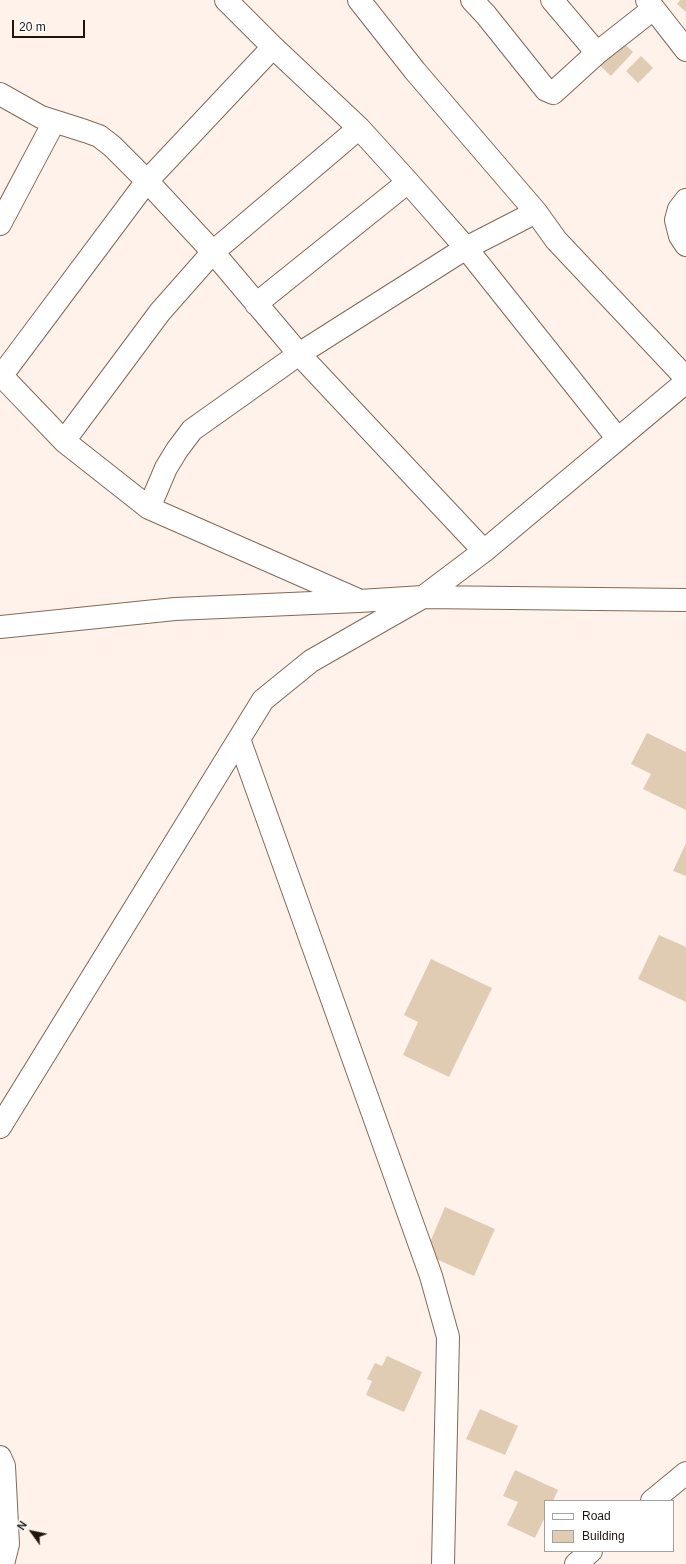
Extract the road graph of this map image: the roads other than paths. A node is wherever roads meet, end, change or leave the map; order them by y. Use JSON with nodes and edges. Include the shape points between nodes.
{"nodes":[{"id":1,"x":226,"y":0,"type":"edge"},
{"id":2,"x":359,"y":0,"type":"edge"},
{"id":3,"x":472,"y":0,"type":"edge"},
{"id":4,"x":552,"y":0,"type":"edge"},
{"id":5,"x":650,"y":5,"type":"edge"},
{"id":6,"x":273,"y":47,"type":"junction"},
{"id":7,"x":686,"y":50,"type":"edge"},
{"id":8,"x":597,"y":53,"type":"junction"},
{"id":9,"x":0,"y":94,"type":"edge"},
{"id":10,"x":54,"y":122,"type":"junction"},
{"id":11,"x":359,"y":128,"type":"junction"},
{"id":12,"x":148,"y":181,"type":"junction"},
{"id":13,"x":408,"y":182,"type":"junction"},
{"id":14,"x":686,"y":200,"type":"edge"},
{"id":15,"x":536,"y":212,"type":"junction"},
{"id":16,"x":0,"y":224,"type":"edge"},
{"id":17,"x":686,"y":245,"type":"edge"},
{"id":18,"x":466,"y":248,"type":"junction"},
{"id":19,"x":213,"y":252,"type":"junction"},
{"id":20,"x":256,"y":304,"type":"junction"},
{"id":21,"x":299,"y":354,"type":"junction"},
{"id":22,"x":1,"y":375,"type":"edge"},
{"id":23,"x":686,"y":378,"type":"edge"},
{"id":24,"x":686,"y":382,"type":"edge"},
{"id":25,"x":618,"y":439,"type":"junction"},
{"id":26,"x":64,"y":441,"type":"junction"},
{"id":27,"x":149,"y":508,"type":"junction"},
{"id":28,"x":484,"y":551,"type":"junction"},
{"id":29,"x":423,"y":597,"type":"junction"},
{"id":30,"x":686,"y":600,"type":"edge"},
{"id":31,"x":360,"y":601,"type":"junction"},
{"id":32,"x":0,"y":627,"type":"edge"},
{"id":33,"x":239,"y":739,"type":"junction"},
{"id":34,"x":0,"y":1127,"type":"edge"},
{"id":35,"x":0,"y":1457,"type":"edge"},
{"id":36,"x":686,"y":1473,"type":"edge"},
{"id":37,"x":653,"y":1500,"type":"edge"},
{"id":38,"x":590,"y":1552,"type":"edge"},
{"id":39,"x":4,"y":1564,"type":"edge"},
{"id":40,"x":443,"y":1564,"type":"edge"},
{"id":41,"x":576,"y":1564,"type":"edge"}],
"edges":[{"from":1,"to":6,"type":"street"},
{"from":2,"to":15,"type":"street","via":[[415,71]]},
{"from":3,"to":8,"type":"street","via":[[546,90],[553,93]]},
{"from":4,"to":8,"type":"street"},
{"from":5,"to":7,"type":"street"},
{"from":5,"to":8,"type":"street"},
{"from":6,"to":11,"type":"street"},
{"from":6,"to":12,"type":"street"},
{"from":9,"to":10,"type":"street"},
{"from":10,"to":12,"type":"street","via":[[99,136]]},
{"from":10,"to":16,"type":"street"},
{"from":11,"to":13,"type":"street"},
{"from":11,"to":19,"type":"street"},
{"from":12,"to":19,"type":"street"},
{"from":12,"to":22,"type":"street"},
{"from":13,"to":18,"type":"street"},
{"from":13,"to":20,"type":"street"},
{"from":14,"to":17,"type":"street","via":[[678,209],[676,220],[680,236]]},
{"from":15,"to":18,"type":"street"},
{"from":15,"to":23,"type":"street","via":[[556,240]]},
{"from":18,"to":21,"type":"street"},
{"from":18,"to":25,"type":"street"},
{"from":19,"to":20,"type":"street"},
{"from":19,"to":26,"type":"street","via":[[160,312]]},
{"from":20,"to":21,"type":"street"},
{"from":21,"to":27,"type":"street","via":[[192,430],[166,468]]},
{"from":21,"to":28,"type":"street"},
{"from":22,"to":26,"type":"street"},
{"from":24,"to":25,"type":"street"},
{"from":25,"to":28,"type":"street"},
{"from":26,"to":27,"type":"street"},
{"from":27,"to":31,"type":"street"},
{"from":28,"to":29,"type":"street"},
{"from":29,"to":30,"type":"street"},
{"from":29,"to":31,"type":"street"},
{"from":29,"to":33,"type":"street","via":[[311,662],[263,700]]},
{"from":31,"to":32,"type":"street","via":[[175,609]]},
{"from":33,"to":34,"type":"street"},
{"from":33,"to":40,"type":"street","via":[[431,1276],[448,1337]]},
{"from":35,"to":39,"type":"street","via":[[4,1466],[8,1544]]},
{"from":36,"to":37,"type":"street"},
{"from":38,"to":41,"type":"street"}]}
